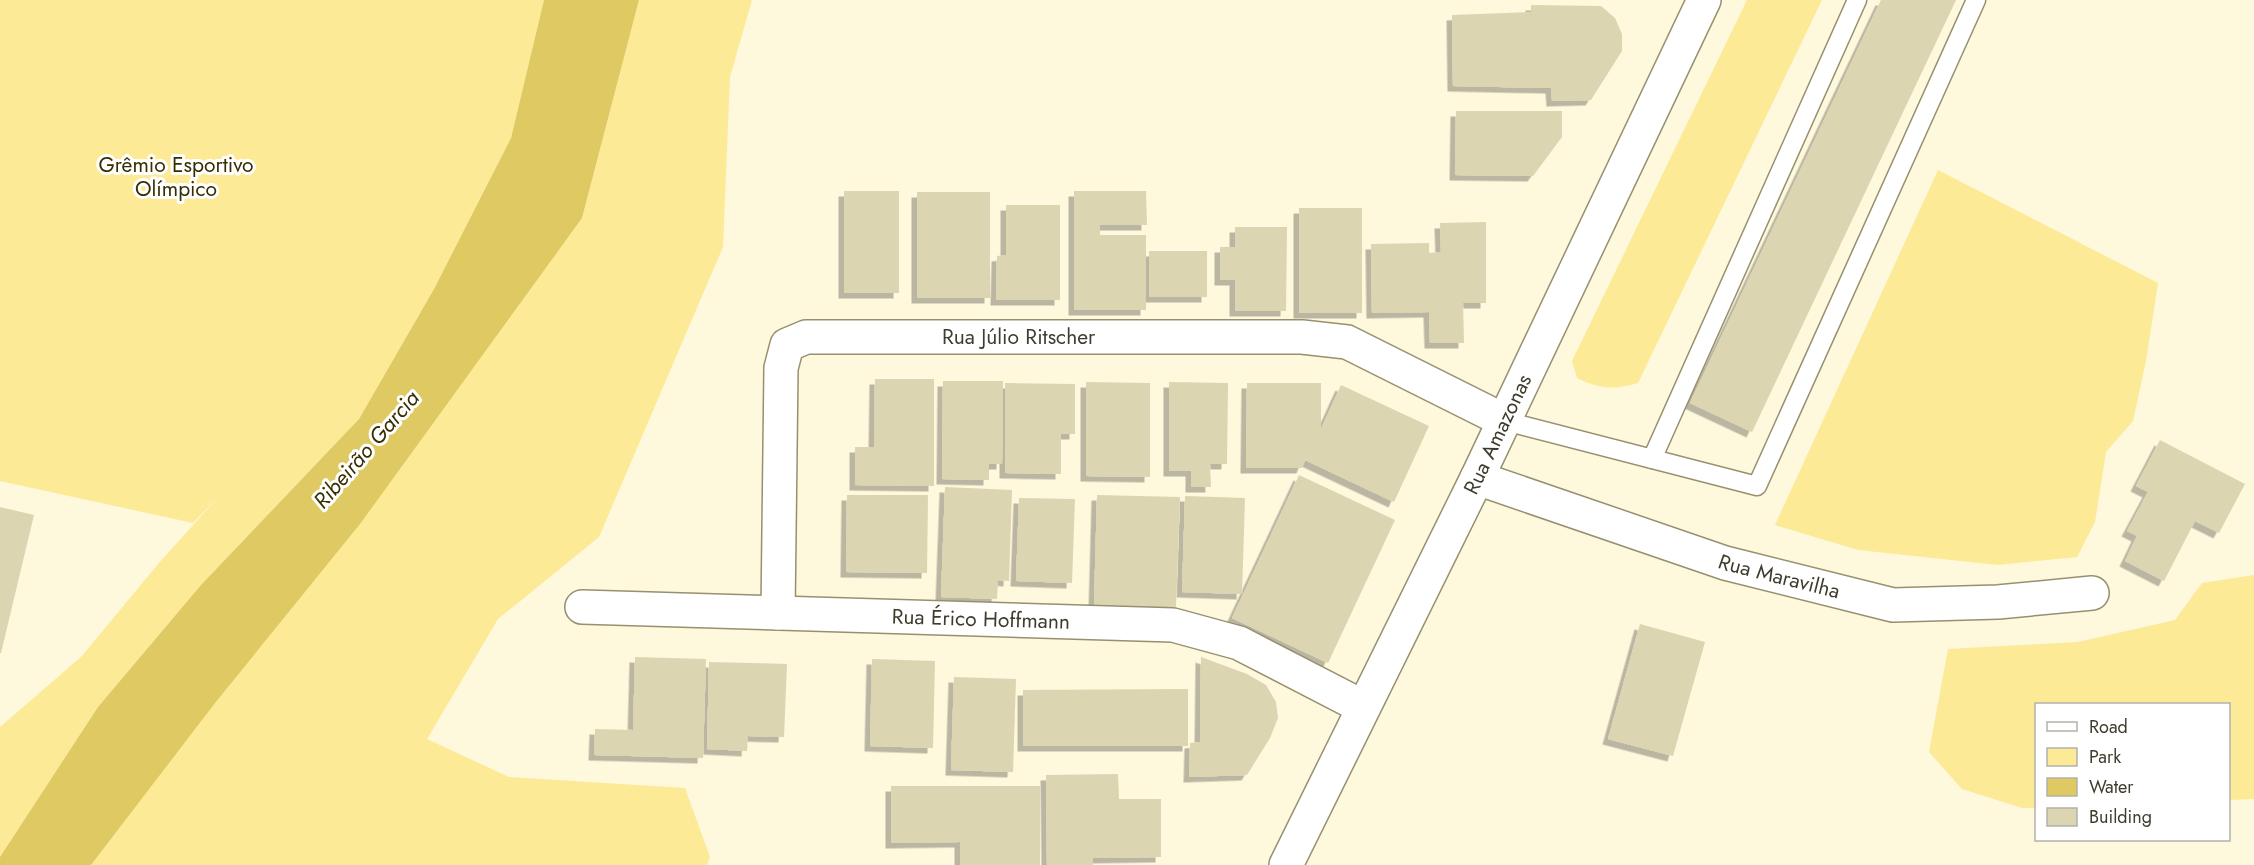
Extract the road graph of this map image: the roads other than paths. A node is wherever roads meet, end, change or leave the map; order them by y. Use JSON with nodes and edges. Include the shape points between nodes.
{"nodes":[{"id":1,"x":1704,"y":0,"type":"edge"},
{"id":2,"x":1857,"y":0,"type":"edge"},
{"id":3,"x":1976,"y":0,"type":"edge"},
{"id":4,"x":1505,"y":421,"type":"junction"},
{"id":5,"x":1652,"y":459,"type":"junction"},
{"id":6,"x":1478,"y":478,"type":"junction"},
{"id":7,"x":2092,"y":592,"type":"dead end"},
{"id":8,"x":582,"y":607,"type":"dead end"},
{"id":9,"x":778,"y":614,"type":"junction"},
{"id":10,"x":1363,"y":707,"type":"junction"},
{"id":11,"x":1286,"y":865,"type":"edge"}],
"edges":[{"from":1,"to":4,"type":"street","name":"Rua Amazonas"},
{"from":2,"to":5,"type":"lane"},
{"from":3,"to":5,"type":"lane","via":[[1757,486]]},
{"from":4,"to":5,"type":"lane"},
{"from":4,"to":6,"type":"street","name":"Rua Amazonas"},
{"from":4,"to":9,"type":"street","name":"Rua Júlio Ritscher","via":[[1347,342],[1302,337],[806,337],[787,345],[781,368]]},
{"from":6,"to":7,"type":"street","name":"Rua Maravilha","via":[[1725,563],[1893,605],[1998,602]]},
{"from":6,"to":10,"type":"street","name":"Rua Amazonas"},
{"from":8,"to":9,"type":"street","name":"Rua Érico Hoffmann"},
{"from":9,"to":10,"type":"street","name":"Rua Érico Hoffmann","via":[[1173,625],[1239,643]]},
{"from":10,"to":11,"type":"street","name":"Rua Amazonas"}]}
